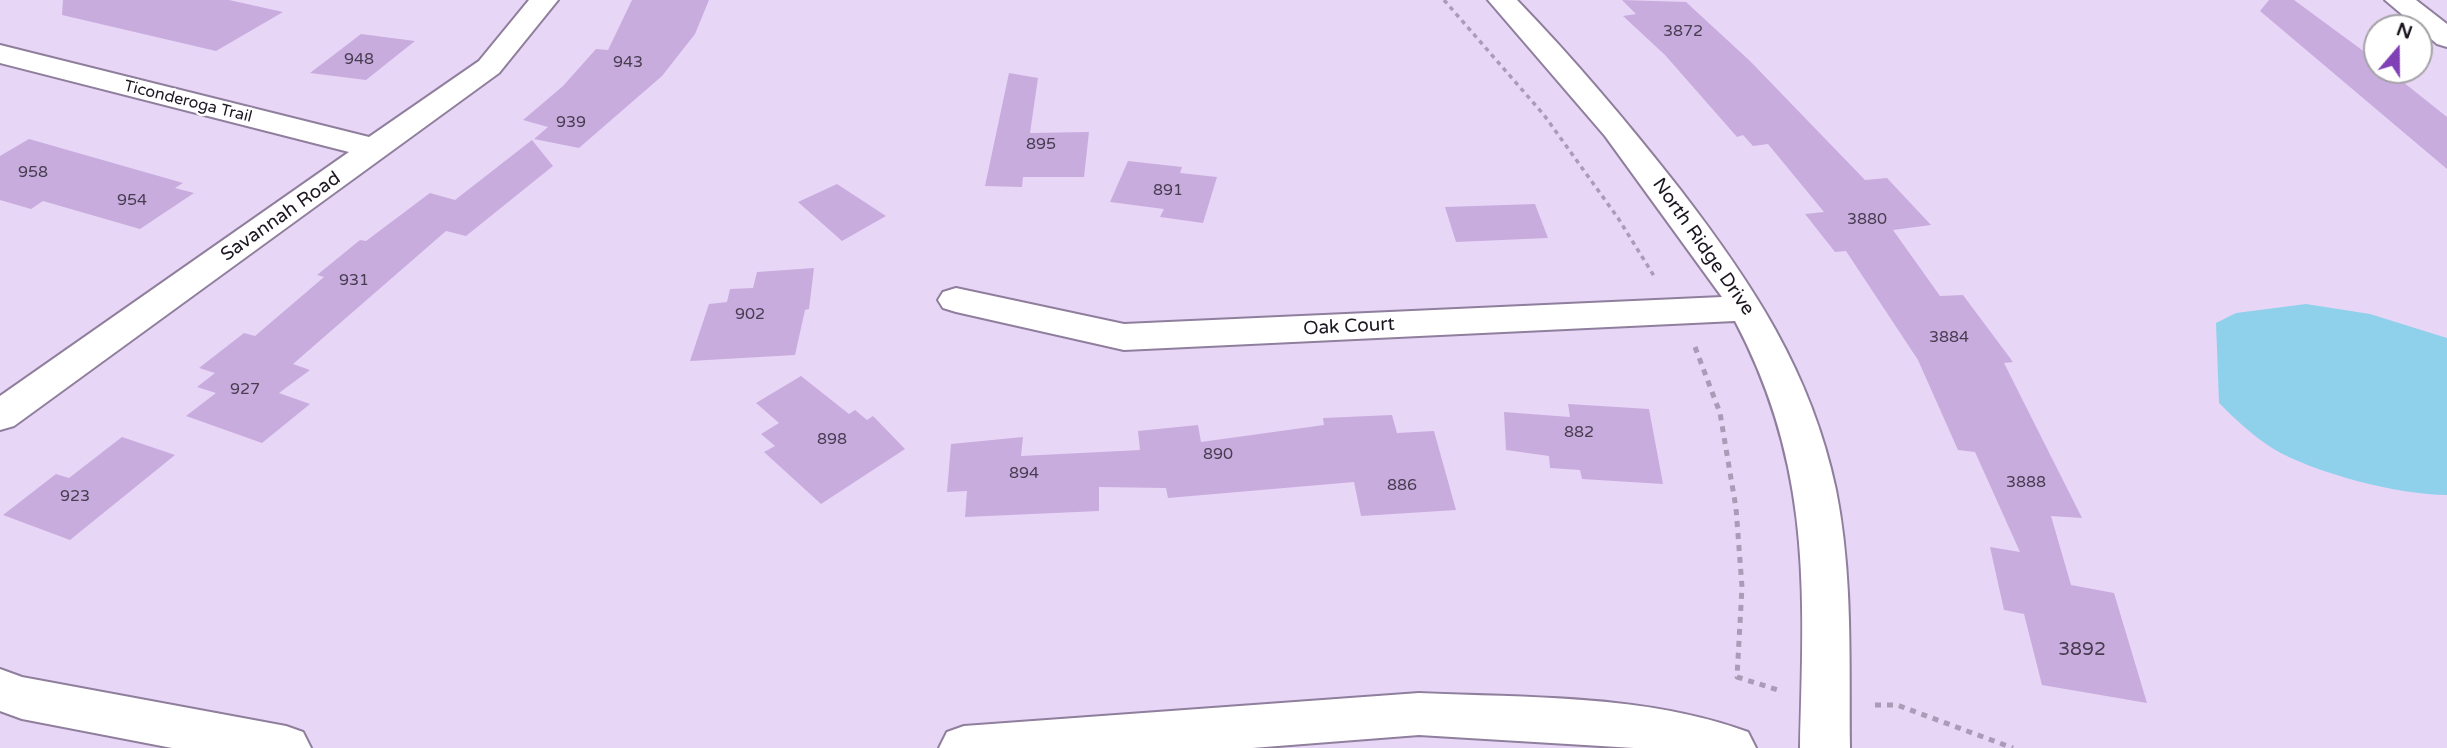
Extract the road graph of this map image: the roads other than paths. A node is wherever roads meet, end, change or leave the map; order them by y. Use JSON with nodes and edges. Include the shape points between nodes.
{"nodes":[{"id":1,"x":544,"y":0,"type":"edge"},
{"id":2,"x":1502,"y":0,"type":"edge"},
{"id":3,"x":2399,"y":0,"type":"edge"},
{"id":4,"x":2447,"y":38,"type":"edge"},
{"id":5,"x":0,"y":54,"type":"edge"},
{"id":6,"x":377,"y":149,"type":"junction"},
{"id":7,"x":956,"y":300,"type":"dead end"},
{"id":8,"x":1746,"y":308,"type":"junction"},
{"id":9,"x":0,"y":416,"type":"edge"},
{"id":10,"x":0,"y":690,"type":"edge"},
{"id":11,"x":286,"y":748,"type":"edge"},
{"id":12,"x":964,"y":748,"type":"edge"},
{"id":13,"x":1731,"y":748,"type":"edge"},
{"id":14,"x":1825,"y":748,"type":"edge"}],
"edges":[{"from":1,"to":6,"type":"street","name":"Savannah Road","via":[[489,67]]},
{"from":2,"to":8,"type":"street","name":"North Ridge Drive","via":[[1565,66],[1638,155]]},
{"from":3,"to":4,"type":"street"},
{"from":5,"to":6,"type":"street","name":"Ticonderoga Trail"},
{"from":6,"to":9,"type":"street","name":"Savannah Road"},
{"from":7,"to":8,"type":"street","name":"Oak Court","via":[[1124,337]]},
{"from":8,"to":14,"type":"street","name":"North Ridge Drive","via":[[1795,414],[1819,516],[1825,574]]},
{"from":10,"to":11,"type":"street"},
{"from":12,"to":13,"type":"street","via":[[1419,714],[1627,725]]}]}
